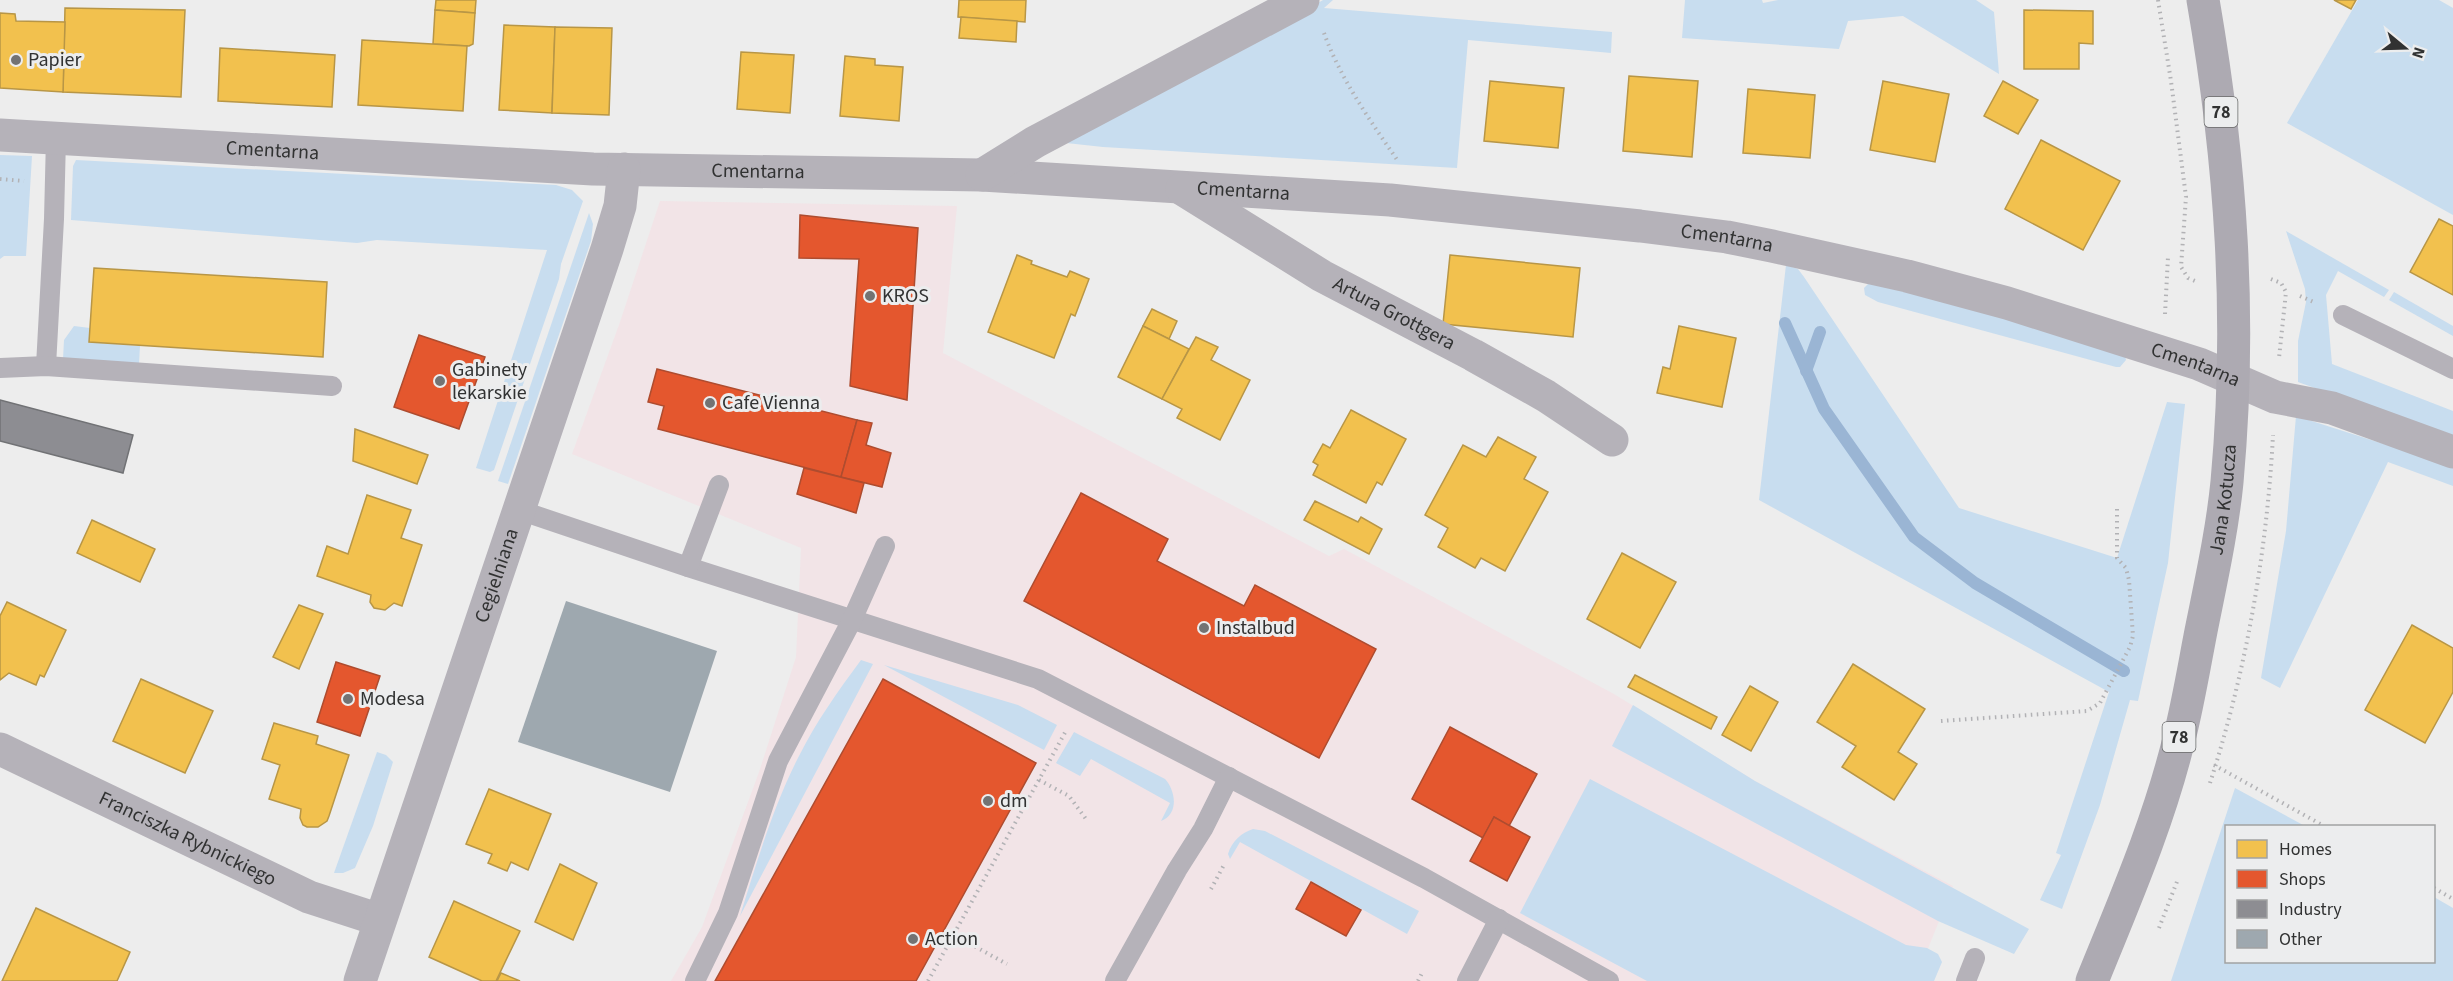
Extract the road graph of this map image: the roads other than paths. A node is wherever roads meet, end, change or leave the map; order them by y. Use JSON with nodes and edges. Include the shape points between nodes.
{"nodes":[{"id":1,"x":1303,"y":0,"type":"edge"},
{"id":2,"x":2203,"y":0,"type":"edge"},
{"id":3,"x":0,"y":135,"type":"edge"},
{"id":4,"x":56,"y":138,"type":"junction"},
{"id":5,"x":624,"y":169,"type":"junction"},
{"id":6,"x":982,"y":175,"type":"junction"},
{"id":7,"x":1178,"y":186,"type":"junction"},
{"id":8,"x":2343,"y":315,"type":"dead end"},
{"id":9,"x":46,"y":366,"type":"junction"},
{"id":10,"x":0,"y":368,"type":"edge"},
{"id":11,"x":2453,"y":369,"type":"edge"},
{"id":12,"x":2233,"y":379,"type":"junction"},
{"id":13,"x":332,"y":386,"type":"dead end"},
{"id":14,"x":1612,"y":440,"type":"dead end"},
{"id":15,"x":2453,"y":452,"type":"edge"},
{"id":16,"x":719,"y":485,"type":"dead end"},
{"id":17,"x":519,"y":510,"type":"junction"},
{"id":18,"x":885,"y":546,"type":"dead end"},
{"id":19,"x":688,"y":567,"type":"junction"},
{"id":20,"x":852,"y":620,"type":"junction"},
{"id":21,"x":0,"y":749,"type":"edge"},
{"id":22,"x":1229,"y":777,"type":"junction"},
{"id":23,"x":1499,"y":919,"type":"junction"},
{"id":24,"x":380,"y":920,"type":"junction"},
{"id":25,"x":1975,"y":958,"type":"dead end"},
{"id":26,"x":360,"y":981,"type":"edge"},
{"id":27,"x":695,"y":981,"type":"edge"},
{"id":28,"x":1115,"y":981,"type":"edge"},
{"id":29,"x":1467,"y":981,"type":"edge"},
{"id":30,"x":1609,"y":981,"type":"edge"},
{"id":31,"x":1966,"y":981,"type":"edge"},
{"id":32,"x":2091,"y":981,"type":"edge"}],
"edges":[{"from":1,"to":6,"type":"street","via":[[1032,144]]},
{"from":2,"to":12,"type":"main road","name":"Jana Kotucza","number":"78","via":[[2219,98],[2232,225]]},
{"from":3,"to":4,"type":"street","name":"Cmentarna"},
{"from":4,"to":5,"type":"street","name":"Cmentarna"},
{"from":4,"to":9,"type":"lane"},
{"from":5,"to":6,"type":"street","name":"Cmentarna"},
{"from":5,"to":17,"type":"street","name":"Cegielniana","via":[[615,223]]},
{"from":6,"to":7,"type":"street","name":"Cmentarna"},
{"from":7,"to":12,"type":"street","name":"Cmentarna","via":[[1390,200],[1727,237],[2007,303],[2199,363]]},
{"from":7,"to":14,"type":"street","name":"Artura Grottgera","via":[[1322,276],[1546,396]]},
{"from":8,"to":11,"type":"lane"},
{"from":9,"to":10,"type":"lane"},
{"from":9,"to":13,"type":"lane"},
{"from":12,"to":15,"type":"street","name":"Cmentarna","via":[[2276,397],[2332,408]]},
{"from":12,"to":32,"type":"main road","name":"Jana Kotucza","number":"78","via":[[2227,483],[2218,547],[2179,740],[2153,823]]},
{"from":16,"to":19,"type":"lane"},
{"from":17,"to":19,"type":"lane"},
{"from":17,"to":24,"type":"street","name":"Cegielniana"},
{"from":18,"to":20,"type":"lane"},
{"from":19,"to":20,"type":"lane"},
{"from":20,"to":22,"type":"lane","via":[[1038,679]]},
{"from":20,"to":27,"type":"lane","via":[[778,761],[728,913]]},
{"from":21,"to":24,"type":"street","name":"Franciszka Rybnickiego","via":[[309,897]]},
{"from":22,"to":23,"type":"lane"},
{"from":22,"to":28,"type":"lane"},
{"from":23,"to":29,"type":"lane"},
{"from":23,"to":30,"type":"lane"},
{"from":24,"to":26,"type":"street","name":"Cegielniana"},
{"from":25,"to":31,"type":"lane"}]}
